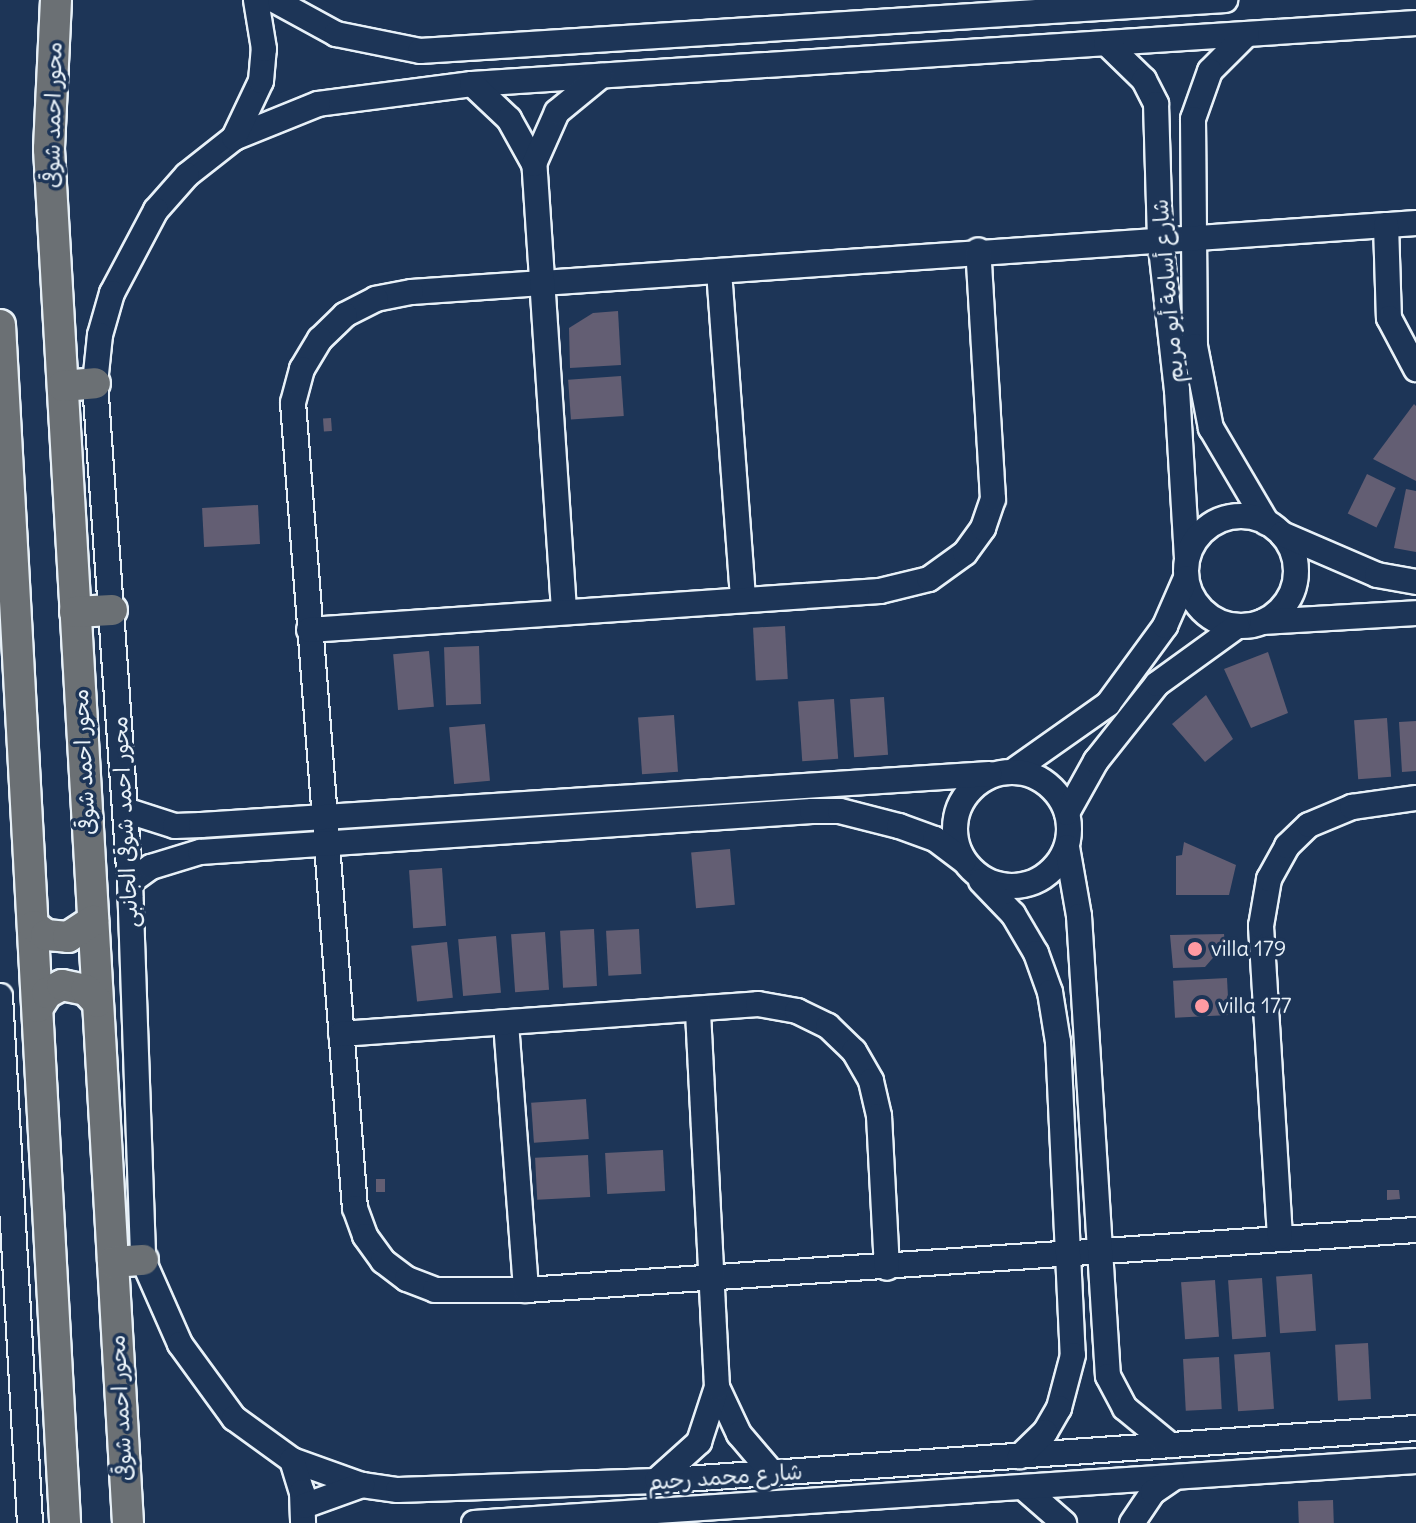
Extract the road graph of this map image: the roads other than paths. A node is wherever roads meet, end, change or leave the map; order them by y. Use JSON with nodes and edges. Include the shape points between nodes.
{"nodes":[{"id":1,"x":56,"y":0,"type":"edge"},
{"id":2,"x":256,"y":0,"type":"edge"},
{"id":3,"x":274,"y":0,"type":"edge"},
{"id":4,"x":1225,"y":0,"type":"edge"},
{"id":5,"x":1104,"y":4,"type":"edge"},
{"id":6,"x":1416,"y":23,"type":"edge"},
{"id":7,"x":861,"y":24,"type":"junction"},
{"id":8,"x":1247,"y":34,"type":"junction"},
{"id":9,"x":1106,"y":43,"type":"junction"},
{"id":10,"x":863,"y":59,"type":"junction"},
{"id":11,"x":601,"y":76,"type":"junction"},
{"id":12,"x":472,"y":84,"type":"junction"},
{"id":13,"x":234,"y":138,"type":"junction"},
{"id":14,"x":534,"y":164,"type":"junction"},
{"id":15,"x":1416,"y":223,"type":"edge"},
{"id":16,"x":1386,"y":225,"type":"junction"},
{"id":17,"x":1195,"y":237,"type":"junction"},
{"id":18,"x":1160,"y":239,"type":"junction"},
{"id":19,"x":978,"y":250,"type":"junction"},
{"id":20,"x":719,"y":271,"type":"junction"},
{"id":21,"x":542,"y":282,"type":"junction"},
{"id":22,"x":0,"y":325,"type":"edge"},
{"id":23,"x":1416,"y":369,"type":"edge"},
{"id":24,"x":95,"y":383,"type":"junction"},
{"id":25,"x":63,"y":386,"type":"junction"},
{"id":26,"x":1274,"y":529,"type":"junction"},
{"id":27,"x":1186,"y":568,"type":"junction"},
{"id":28,"x":1416,"y":582,"type":"edge"},
{"id":29,"x":743,"y":598,"type":"junction"},
{"id":30,"x":112,"y":610,"type":"junction"},
{"id":31,"x":564,"y":610,"type":"junction"},
{"id":32,"x":75,"y":612,"type":"junction"},
{"id":33,"x":1416,"y":613,"type":"edge"},
{"id":34,"x":1262,"y":622,"type":"junction"},
{"id":35,"x":1237,"y":626,"type":"junction"},
{"id":36,"x":309,"y":630,"type":"junction"},
{"id":37,"x":9,"y":631,"type":"edge"},
{"id":38,"x":1016,"y":769,"type":"junction"},
{"id":39,"x":989,"y":774,"type":"junction"},
{"id":40,"x":1416,"y":798,"type":"edge"},
{"id":41,"x":125,"y":810,"type":"junction"},
{"id":42,"x":1067,"y":813,"type":"junction"},
{"id":43,"x":324,"y":817,"type":"junction"},
{"id":44,"x":324,"y":847,"type":"junction"},
{"id":45,"x":1067,"y":847,"type":"junction"},
{"id":46,"x":964,"y":861,"type":"junction"},
{"id":47,"x":981,"y":881,"type":"junction"},
{"id":48,"x":130,"y":882,"type":"junction"},
{"id":49,"x":93,"y":921,"type":"junction"},
{"id":50,"x":34,"y":926,"type":"junction"},
{"id":51,"x":0,"y":996,"type":"edge"},
{"id":52,"x":97,"y":1002,"type":"junction"},
{"id":53,"x":38,"y":1007,"type":"junction"},
{"id":54,"x":698,"y":1010,"type":"junction"},
{"id":55,"x":506,"y":1023,"type":"junction"},
{"id":56,"x":341,"y":1034,"type":"junction"},
{"id":57,"x":6,"y":1177,"type":"edge"},
{"id":58,"x":1416,"y":1230,"type":"edge"},
{"id":59,"x":1280,"y":1237,"type":"junction"},
{"id":60,"x":8,"y":1247,"type":"edge"},
{"id":61,"x":1098,"y":1255,"type":"junction"},
{"id":62,"x":1065,"y":1257,"type":"junction"},
{"id":63,"x":143,"y":1260,"type":"junction"},
{"id":64,"x":113,"y":1262,"type":"junction"},
{"id":65,"x":887,"y":1268,"type":"junction"},
{"id":66,"x":711,"y":1279,"type":"junction"},
{"id":67,"x":526,"y":1290,"type":"junction"},
{"id":68,"x":717,"y":1387,"type":"junction"},
{"id":69,"x":1416,"y":1411,"type":"edge"},
{"id":70,"x":1416,"y":1428,"type":"edge"},
{"id":71,"x":1385,"y":1430,"type":"junction"},
{"id":72,"x":1305,"y":1435,"type":"junction"},
{"id":73,"x":1170,"y":1445,"type":"junction"},
{"id":74,"x":1020,"y":1456,"type":"junction"},
{"id":75,"x":292,"y":1460,"type":"junction"},
{"id":76,"x":1416,"y":1461,"type":"edge"},
{"id":77,"x":897,"y":1466,"type":"junction"},
{"id":78,"x":1307,"y":1469,"type":"junction"},
{"id":79,"x":773,"y":1474,"type":"junction"},
{"id":80,"x":1172,"y":1479,"type":"junction"},
{"id":81,"x":656,"y":1481,"type":"junction"},
{"id":82,"x":362,"y":1485,"type":"junction"},
{"id":83,"x":1025,"y":1489,"type":"junction"},
{"id":84,"x":901,"y":1494,"type":"junction"},
{"id":85,"x":790,"y":1503,"type":"junction"},
{"id":86,"x":304,"y":1515,"type":"edge"},
{"id":87,"x":681,"y":1516,"type":"edge"},
{"id":88,"x":30,"y":1523,"type":"edge"},
{"id":89,"x":65,"y":1523,"type":"edge"},
{"id":90,"x":128,"y":1523,"type":"edge"},
{"id":91,"x":474,"y":1523,"type":"edge"},
{"id":92,"x":765,"y":1523,"type":"edge"},
{"id":93,"x":1064,"y":1523,"type":"edge"},
{"id":94,"x":1132,"y":1523,"type":"edge"}],
"edges":[{"from":1,"to":25,"type":"main road","name":"محور احمد شوقى","via":[[49,149]]},
{"from":2,"to":13,"type":"street","via":[[264,49],[261,81]]},
{"from":3,"to":7,"type":"street","via":[[336,34],[420,51]]},
{"from":4,"to":5,"type":"street"},
{"from":5,"to":7,"type":"street"},
{"from":6,"to":8,"type":"street"},
{"from":7,"to":10,"type":"street"},
{"from":8,"to":9,"type":"street"},
{"from":8,"to":17,"type":"street","name":"شارع أسامة أبو مريم","via":[[1226,50],[1198,94],[1193,119]]},
{"from":9,"to":10,"type":"street"},
{"from":9,"to":18,"type":"street","name":"شارع أسامة أبو مريم","via":[[1144,80],[1156,104]]},
{"from":10,"to":11,"type":"street"},
{"from":11,"to":12,"type":"street"},
{"from":11,"to":14,"type":"street","via":[[557,112]]},
{"from":12,"to":13,"type":"street","via":[[318,104]]},
{"from":12,"to":14,"type":"street","via":[[509,119]]},
{"from":13,"to":24,"type":"street","name":"محور احمد شوقى الجانبى","via":[[187,175],[131,250],[100,335]]},
{"from":14,"to":21,"type":"street"},
{"from":15,"to":16,"type":"street"},
{"from":16,"to":17,"type":"street"},
{"from":16,"to":23,"type":"street","via":[[1389,318]]},
{"from":17,"to":18,"type":"street"},
{"from":17,"to":26,"type":"street","name":"شارع أسامة أبو مريم","via":[[1195,346],[1203,398],[1224,455]]},
{"from":18,"to":19,"type":"street"},
{"from":18,"to":27,"type":"street","name":"شارع أسامة أبو مريم","via":[[1177,390]]},
{"from":19,"to":20,"type":"street"},
{"from":19,"to":29,"type":"street","via":[[994,477],[983,528],[944,570],[912,586]]},
{"from":20,"to":21,"type":"street"},
{"from":20,"to":29,"type":"street"},
{"from":21,"to":31,"type":"street"},
{"from":21,"to":36,"type":"street","via":[[376,299],[345,315],[320,339],[302,369],[293,403]]},
{"from":22,"to":37,"type":"main road"},
{"from":24,"to":25,"type":"main road"},
{"from":24,"to":30,"type":"street","name":"محور احمد شوقى الجانبى"},
{"from":25,"to":32,"type":"main road","name":"محور احمد شوقى"},
{"from":26,"to":27,"type":"street","via":[[1228,518],[1195,540]]},
{"from":26,"to":28,"type":"street","via":[[1377,575]]},
{"from":26,"to":34,"type":"street","via":[[1294,557],[1295,583],[1288,599]]},
{"from":27,"to":35,"type":"street","via":[[1203,611]]},
{"from":27,"to":38,"type":"street","name":"شارع أسامة أبو مريم","via":[[1165,626],[1108,704]]},
{"from":29,"to":31,"type":"street"},
{"from":30,"to":32,"type":"main road"},
{"from":30,"to":41,"type":"street","name":"محور احمد شوقى الجانبى"},
{"from":31,"to":36,"type":"street"},
{"from":32,"to":49,"type":"main road","name":"محور احمد شوقى"},
{"from":33,"to":34,"type":"street"},
{"from":34,"to":35,"type":"street"},
{"from":35,"to":42,"type":"street","via":[[1157,684],[1096,761]]},
{"from":36,"to":43,"type":"street"},
{"from":37,"to":50,"type":"main road"},
{"from":38,"to":39,"type":"street"},
{"from":38,"to":42,"type":"street","via":[[1050,788]]},
{"from":39,"to":43,"type":"street"},
{"from":39,"to":46,"type":"street","via":[[960,804],[955,823]]},
{"from":40,"to":59,"type":"street","via":[[1352,807],[1309,825],[1278,858],[1269,879],[1261,926]]},
{"from":41,"to":43,"type":"street","via":[[175,826]]},
{"from":41,"to":48,"type":"street","name":"محور احمد شوقى الجانبى"},
{"from":42,"to":45,"type":"street"},
{"from":43,"to":44,"type":"street"},
{"from":44,"to":46,"type":"street","via":[[840,811],[935,839]]},
{"from":44,"to":48,"type":"street","via":[[200,852],[163,862]]},
{"from":44,"to":56,"type":"street"},
{"from":45,"to":47,"type":"street","via":[[1051,871],[1025,885]]},
{"from":45,"to":61,"type":"street","via":[[1079,916]]},
{"from":46,"to":47,"type":"street"},
{"from":47,"to":62,"type":"street","via":[[1022,927],[1050,992],[1058,1042]]},
{"from":48,"to":63,"type":"street","name":"محور احمد شوقى الجانبى"},
{"from":49,"to":50,"type":"main road","via":[[68,937],[46,935]]},
{"from":49,"to":52,"type":"main road","name":"محور احمد شوقى"},
{"from":50,"to":53,"type":"main road"},
{"from":51,"to":57,"type":"street"},
{"from":52,"to":53,"type":"main road","via":[[86,990],[62,985],[47,993]]},
{"from":52,"to":64,"type":"main road","name":"محور احمد شوقى"},
{"from":53,"to":89,"type":"main road"},
{"from":54,"to":55,"type":"street"},
{"from":54,"to":65,"type":"street","via":[[758,1004],[797,1011],[828,1026],[854,1051],[871,1081],[879,1116]]},
{"from":54,"to":66,"type":"street"},
{"from":55,"to":56,"type":"street"},
{"from":55,"to":67,"type":"street"},
{"from":56,"to":67,"type":"street","via":[[355,1208],[365,1236],[383,1261],[407,1279],[435,1290]]},
{"from":57,"to":60,"type":"street"},
{"from":58,"to":59,"type":"street"},
{"from":59,"to":61,"type":"street"},
{"from":60,"to":88,"type":"street"},
{"from":61,"to":62,"type":"street"},
{"from":61,"to":73,"type":"street","via":[[1114,1393],[1142,1426]]},
{"from":62,"to":65,"type":"street"},
{"from":62,"to":74,"type":"street","via":[[1070,1380],[1045,1432]]},
{"from":63,"to":64,"type":"main road"},
{"from":63,"to":75,"type":"street","name":"شارع محمد رحيم","via":[[180,1344],[205,1382],[234,1418]]},
{"from":64,"to":90,"type":"main road","name":"محور احمد شوقى"},
{"from":65,"to":66,"type":"street"},
{"from":66,"to":67,"type":"street"},
{"from":66,"to":68,"type":"street"},
{"from":68,"to":79,"type":"street","via":[[739,1434]]},
{"from":68,"to":81,"type":"street","via":[[699,1442]]},
{"from":69,"to":71,"type":"street"},
{"from":70,"to":71,"type":"street","name":"شارع محمد رحيم"},
{"from":71,"to":72,"type":"street","name":"شارع محمد رحيم"},
{"from":72,"to":73,"type":"street","name":"شارع محمد رحيم"},
{"from":72,"to":78,"type":"street"},
{"from":73,"to":74,"type":"street","name":"شارع محمد رحيم"},
{"from":74,"to":77,"type":"street","name":"شارع محمد رحيم"},
{"from":75,"to":82,"type":"street","name":"شارع محمد رحيم"},
{"from":75,"to":86,"type":"street"},
{"from":76,"to":78,"type":"street","name":"شارع محمد رحيم"},
{"from":77,"to":79,"type":"street","name":"شارع محمد رحيم"},
{"from":77,"to":84,"type":"street"},
{"from":78,"to":80,"type":"street","name":"شارع محمد رحيم"},
{"from":79,"to":81,"type":"street","name":"شارع محمد رحيم"},
{"from":80,"to":83,"type":"street","name":"شارع محمد رحيم"},
{"from":80,"to":94,"type":"street","via":[[1153,1492]]},
{"from":81,"to":82,"type":"street","name":"شارع محمد رحيم","via":[[434,1490]]},
{"from":82,"to":86,"type":"street"},
{"from":83,"to":84,"type":"street","name":"شارع محمد رحيم"},
{"from":83,"to":93,"type":"street"},
{"from":84,"to":85,"type":"street","name":"شارع محمد رحيم"},
{"from":85,"to":87,"type":"street","name":"شارع محمد رحيم"},
{"from":85,"to":92,"type":"street"},
{"from":87,"to":91,"type":"street","name":"شارع محمد رحيم"}]}
